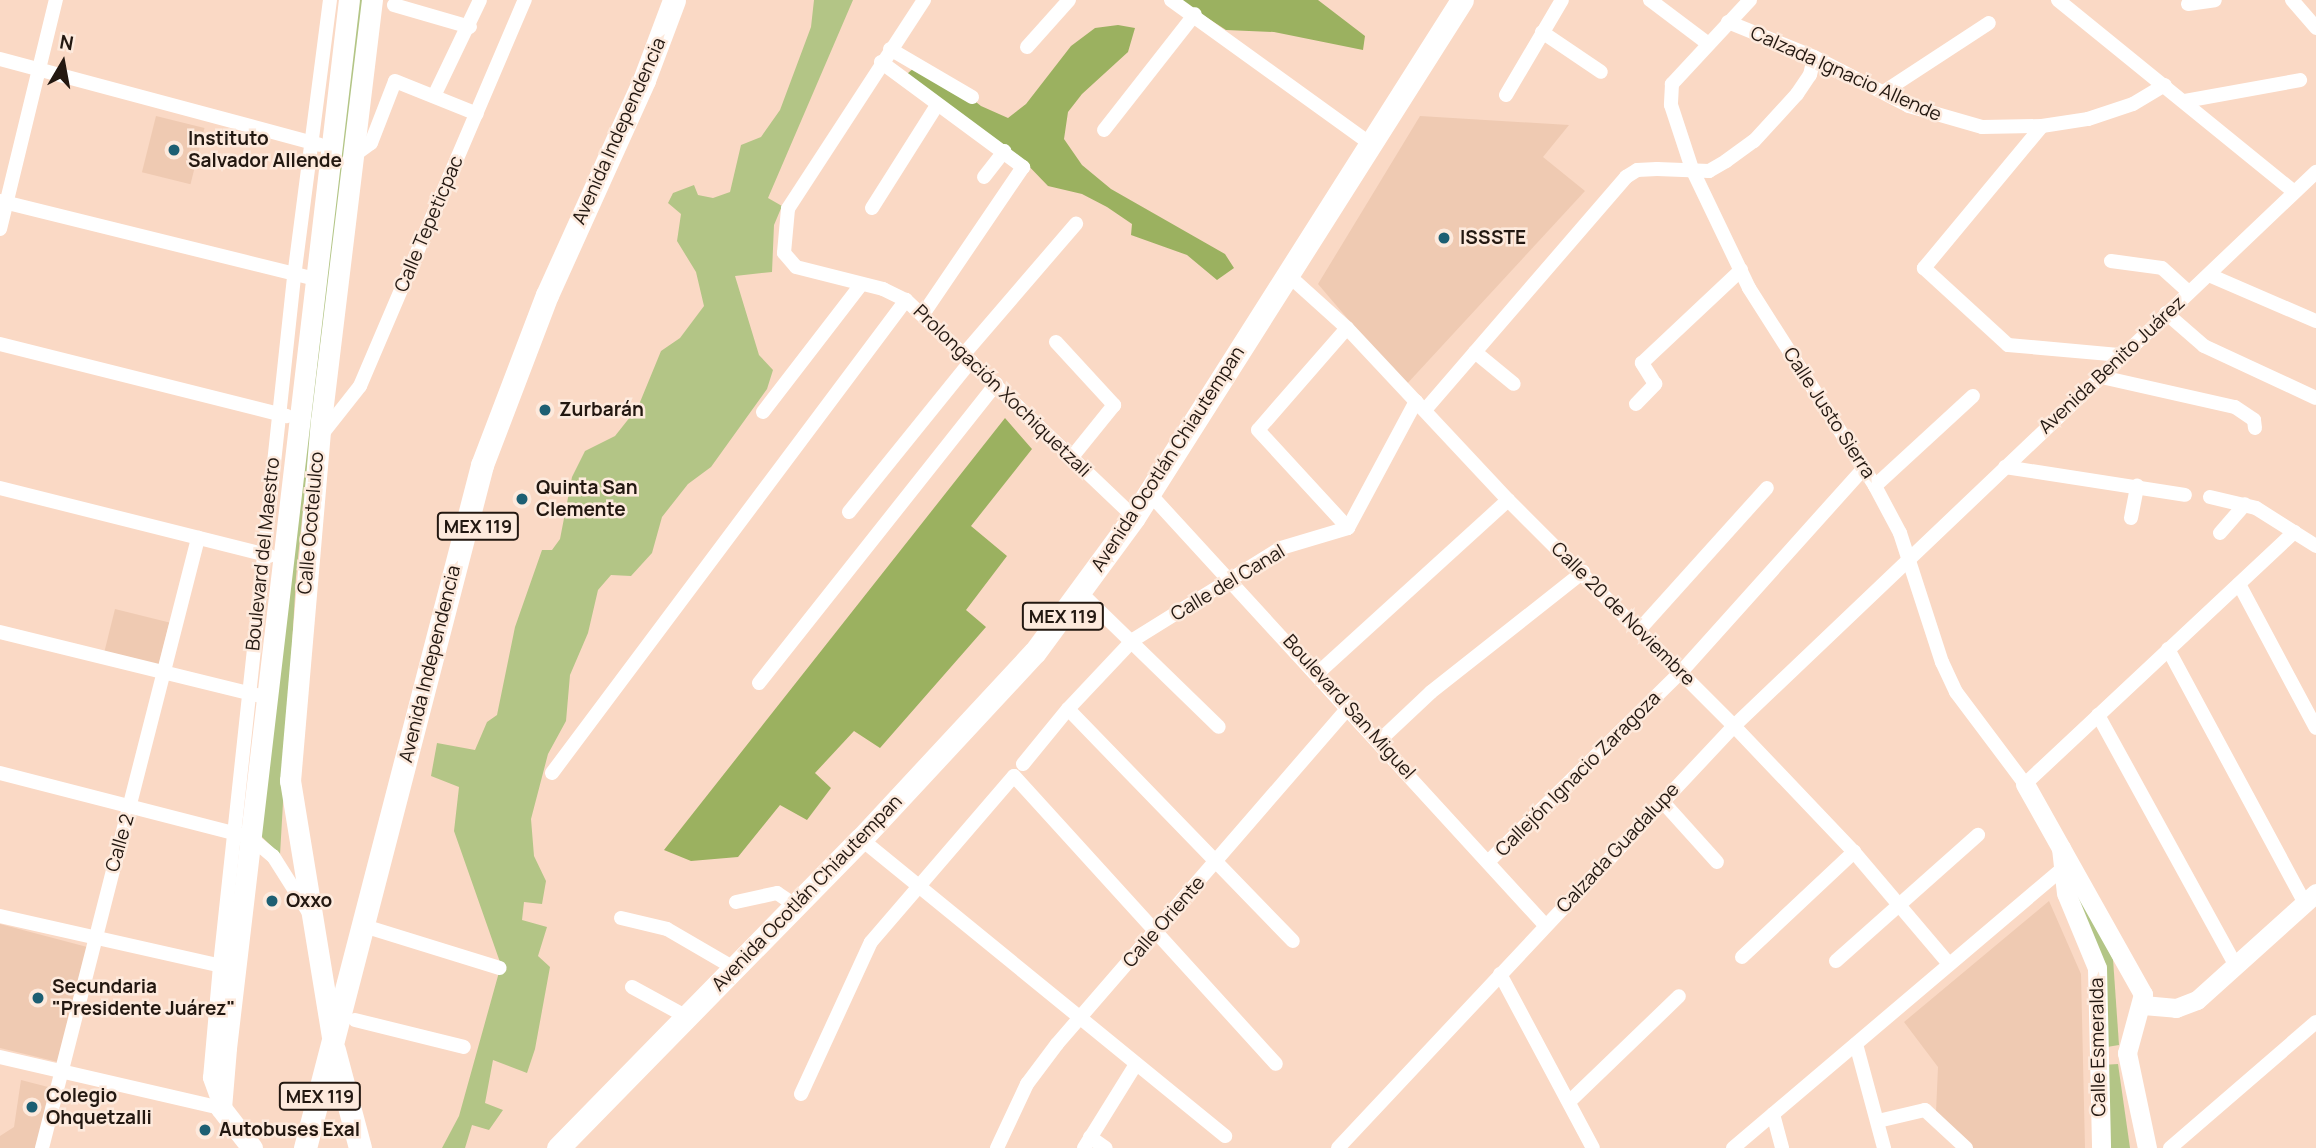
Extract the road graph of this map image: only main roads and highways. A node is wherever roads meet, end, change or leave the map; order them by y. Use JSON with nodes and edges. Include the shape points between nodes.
{"nodes":[{"id":1,"x":372,"y":0,"type":"edge"},
{"id":2,"x":674,"y":0,"type":"edge"},
{"id":3,"x":688,"y":0,"type":"edge"},
{"id":4,"x":1462,"y":0,"type":"edge"},
{"id":5,"x":336,"y":3,"type":"edge"},
{"id":6,"x":258,"y":777,"type":"junction"},
{"id":7,"x":290,"y":781,"type":"junction"},
{"id":8,"x":371,"y":929,"type":"junction"},
{"id":9,"x":316,"y":950,"type":"junction"},
{"id":10,"x":352,"y":969,"type":"junction"},
{"id":11,"x":333,"y":1045,"type":"junction"},
{"id":12,"x":339,"y":1075,"type":"junction"},
{"id":13,"x":252,"y":1148,"type":"edge"},
{"id":14,"x":305,"y":1148,"type":"edge"},
{"id":15,"x":321,"y":1148,"type":"edge"},
{"id":16,"x":359,"y":1148,"type":"edge"},
{"id":17,"x":558,"y":1148,"type":"edge"}],
"edges":[{"from":1,"to":7,"type":"main road","name":"Calle Ocotelulco","via":[[319,439]]},
{"from":2,"to":8,"type":"main road","name":"Avenida Independencia","number":"MEX 119","via":[[547,295],[482,466]]},
{"from":3,"to":8,"type":"main road","name":"Avenida Independencia","number":"MEX 119","via":[[497,453]]},
{"from":4,"to":17,"type":"main road","name":"Avenida Ocotlán Chiautempan","number":"MEX 119","via":[[1134,517],[1035,652],[861,839]]},
{"from":5,"to":6,"type":"main road","name":"Boulevard del Maestro","via":[[322,145],[316,279],[289,417],[257,695]]},
{"from":6,"to":7,"type":"main road","via":[[275,783]]},
{"from":6,"to":13,"type":"main road","name":"Boulevard del Maestro","via":[[242,834],[228,967],[221,1108]]},
{"from":7,"to":9,"type":"main road","name":"Calle Ocotelulco"},
{"from":8,"to":10,"type":"main road","name":"Avenida Independencia","number":"MEX 119"},
{"from":8,"to":12,"type":"main road","name":"Avenida Independencia","number":"MEX 119","via":[[355,1020]]},
{"from":9,"to":10,"type":"main road","via":[[332,967]]},
{"from":9,"to":11,"type":"main road","name":"Calle Ocotelulco"},
{"from":10,"to":11,"type":"main road","name":"Avenida Independencia","number":"MEX 119"},
{"from":11,"to":12,"type":"main road"},
{"from":11,"to":14,"type":"main road","name":"Avenida Independencia","number":"MEX 119"},
{"from":12,"to":15,"type":"main road","name":"Avenida Independencia","number":"MEX 119"},
{"from":12,"to":16,"type":"main road"}]}
